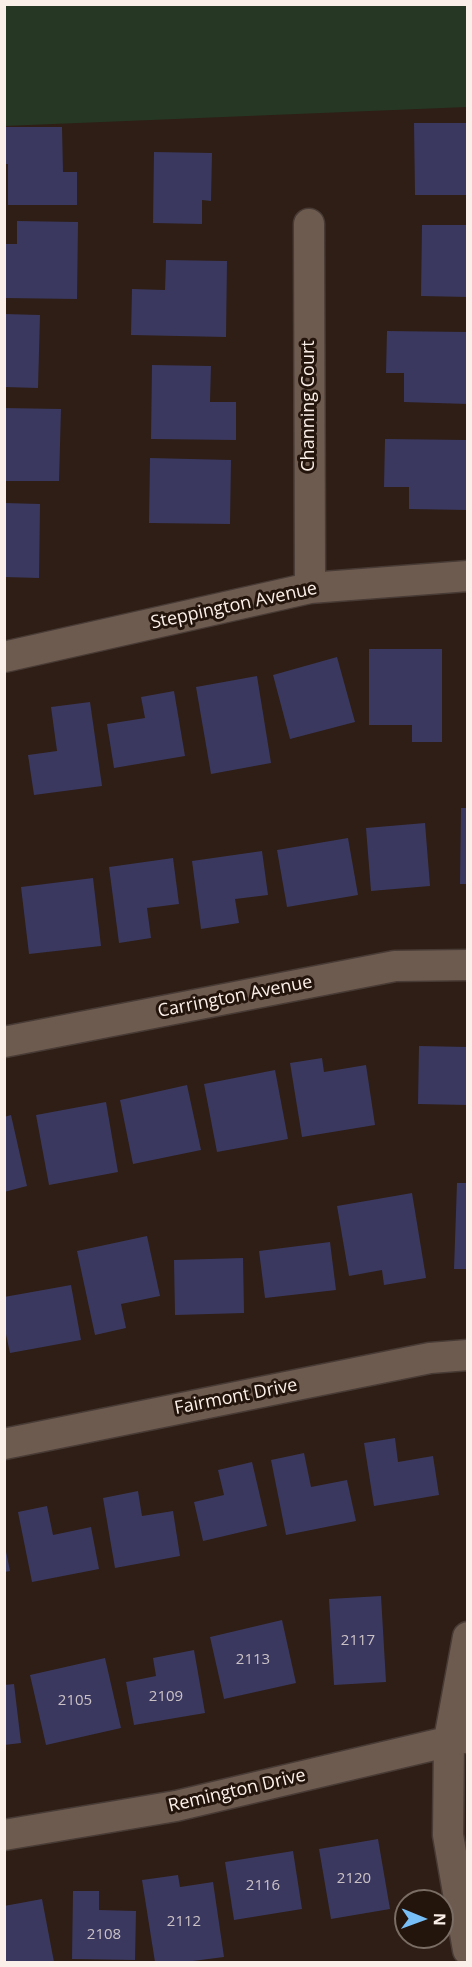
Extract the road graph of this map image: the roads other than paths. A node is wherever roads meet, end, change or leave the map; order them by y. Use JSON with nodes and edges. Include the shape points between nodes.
{"nodes":[{"id":1,"x":309,"y":224,"type":"dead end"},
{"id":2,"x":468,"y":576,"type":"edge"},
{"id":3,"x":310,"y":588,"type":"junction"},
{"id":4,"x":4,"y":657,"type":"edge"},
{"id":5,"x":468,"y":965,"type":"edge"},
{"id":6,"x":4,"y":1042,"type":"edge"},
{"id":7,"x":468,"y":1355,"type":"edge"},
{"id":8,"x":4,"y":1444,"type":"edge"},
{"id":9,"x":468,"y":1637,"type":"edge"},
{"id":10,"x":458,"y":1739,"type":"edge"},
{"id":11,"x":4,"y":1835,"type":"edge"},
{"id":12,"x":468,"y":1950,"type":"edge"}],
"edges":[{"from":1,"to":3,"type":"street","name":"Channing Court"},
{"from":2,"to":3,"type":"street","name":"Steppington Avenue"},
{"from":3,"to":4,"type":"street","name":"Steppington Avenue"},
{"from":5,"to":6,"type":"street","name":"Carrington Avenue","via":[[395,966]]},
{"from":7,"to":8,"type":"street","name":"Fairmont Drive","via":[[430,1358]]},
{"from":9,"to":10,"type":"street"},
{"from":10,"to":11,"type":"street","name":"Remington Drive","via":[[176,1806]]},
{"from":10,"to":12,"type":"street","via":[[448,1835]]}]}
